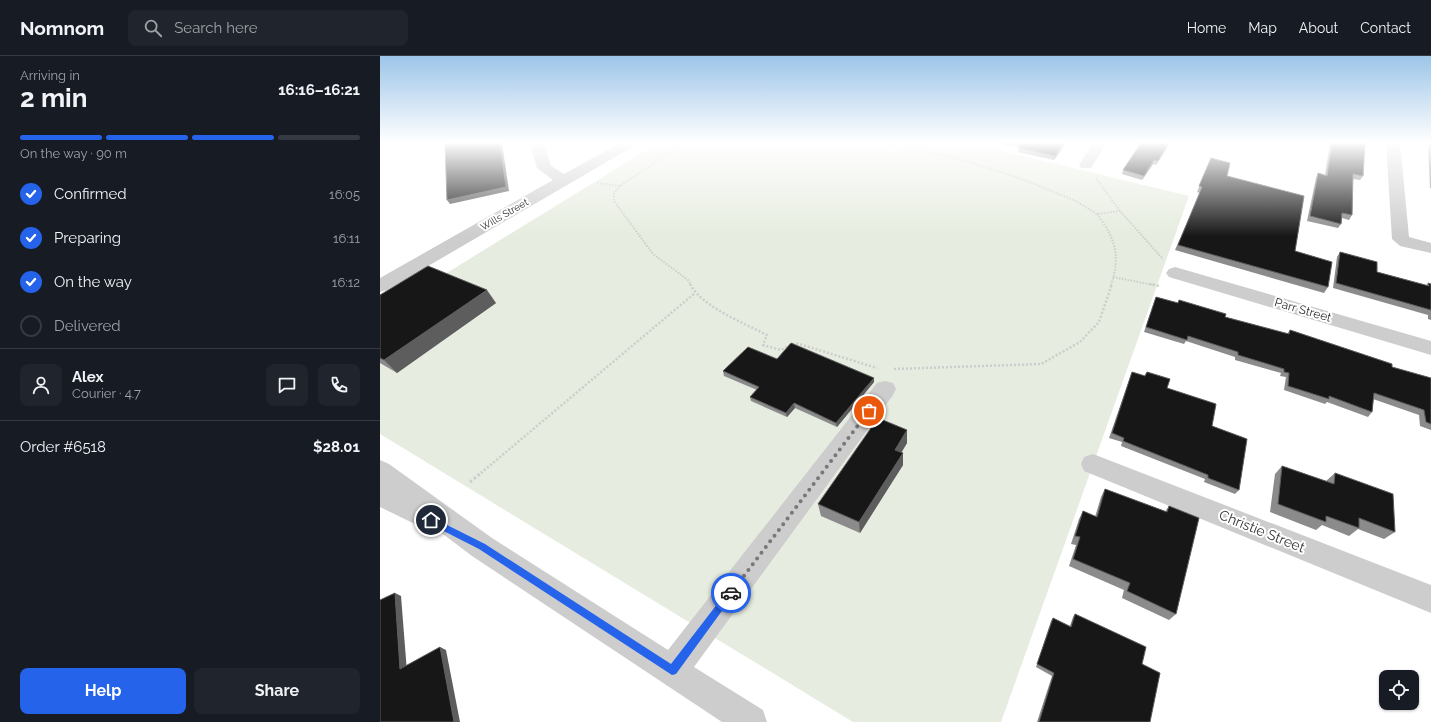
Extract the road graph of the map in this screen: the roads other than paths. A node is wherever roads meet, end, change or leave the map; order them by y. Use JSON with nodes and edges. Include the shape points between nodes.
{"nodes":[{"id":1,"x":554,"y":174,"type":"edge"},
{"id":2,"x":574,"y":174,"type":"edge"},
{"id":3,"x":1396,"y":174,"type":"edge"},
{"id":4,"x":564,"y":180,"type":"junction"},
{"id":5,"x":1431,"y":248,"type":"edge"},
{"id":6,"x":1170,"y":280,"type":"road end"},
{"id":7,"x":380,"y":286,"type":"edge"},
{"id":8,"x":1431,"y":348,"type":"edge"},
{"id":9,"x":885,"y":376,"type":"road end"},
{"id":10,"x":1093,"y":464,"type":"dead end"},
{"id":11,"x":380,"y":472,"type":"edge"},
{"id":12,"x":380,"y":494,"type":"edge"},
{"id":13,"x":482,"y":547,"type":"junction"},
{"id":14,"x":1431,"y":599,"type":"edge"},
{"id":15,"x":672,"y":670,"type":"junction"},
{"id":16,"x":751,"y":722,"type":"edge"}],
"edges":[{"from":1,"to":4,"type":"street"},
{"from":2,"to":4,"type":"street","name":"Wills Street"},
{"from":3,"to":5,"type":"street","via":[[1401,239]]},
{"from":4,"to":7,"type":"street","name":"Wills Street"},
{"from":6,"to":8,"type":"street","name":"Parr Street"},
{"from":9,"to":15,"type":"street"},
{"from":10,"to":14,"type":"street","name":"Christie Street"},
{"from":11,"to":13,"type":"street"},
{"from":12,"to":13,"type":"street"},
{"from":13,"to":15,"type":"street"},
{"from":15,"to":16,"type":"street"}]}
